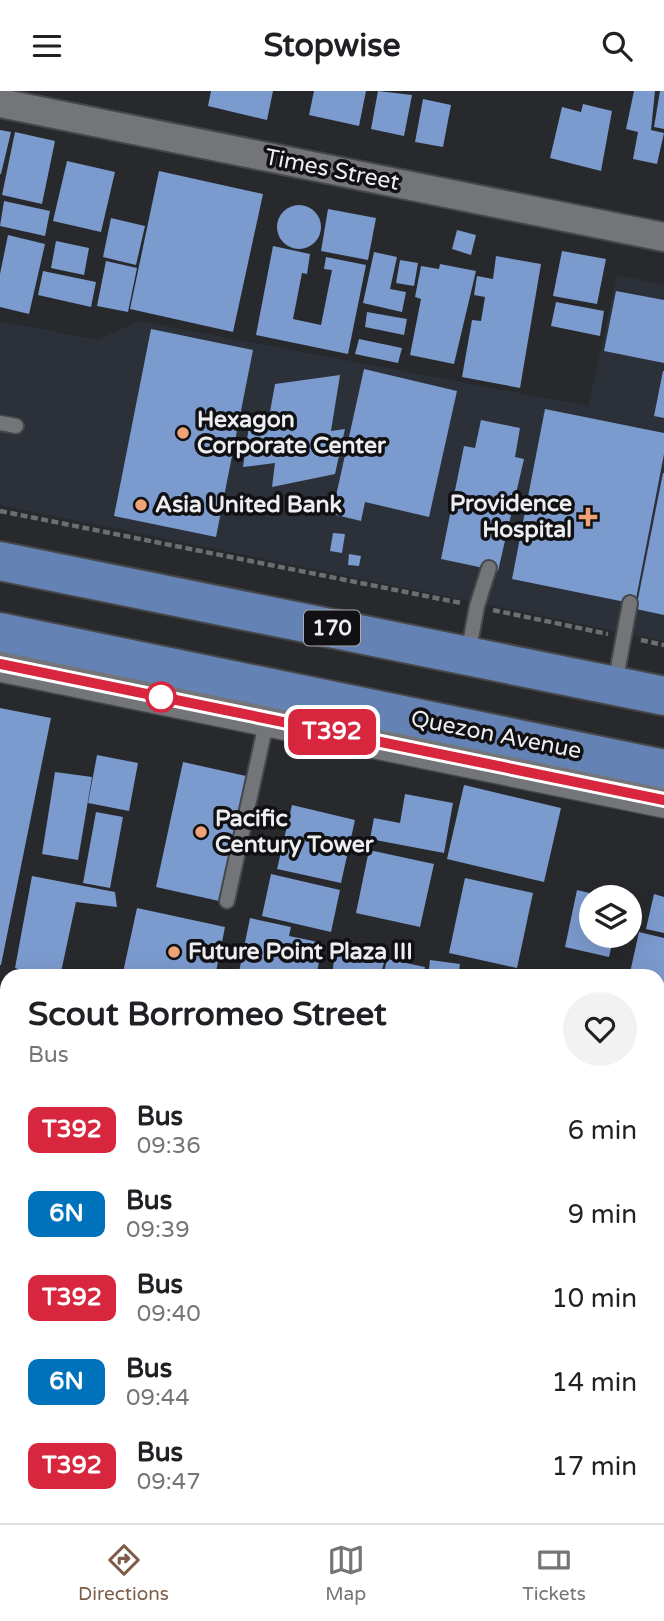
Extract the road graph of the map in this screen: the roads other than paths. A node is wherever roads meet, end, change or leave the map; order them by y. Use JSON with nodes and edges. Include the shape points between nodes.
{"nodes":[{"id":1,"x":0,"y":103,"type":"edge"},
{"id":2,"x":664,"y":237,"type":"edge"},
{"id":3,"x":0,"y":423,"type":"edge"},
{"id":4,"x":16,"y":426,"type":"dead end"},
{"id":5,"x":0,"y":561,"type":"edge"},
{"id":6,"x":489,"y":568,"type":"dead end"},
{"id":7,"x":630,"y":603,"type":"dead end"},
{"id":8,"x":0,"y":632,"type":"edge"},
{"id":9,"x":467,"y":655,"type":"junction"},
{"id":10,"x":0,"y":664,"type":"edge"},
{"id":11,"x":615,"y":685,"type":"junction"},
{"id":12,"x":664,"y":696,"type":"edge"},
{"id":13,"x":267,"y":719,"type":"junction"},
{"id":14,"x":664,"y":769,"type":"edge"},
{"id":15,"x":664,"y":800,"type":"edge"},
{"id":16,"x":227,"y":901,"type":"dead end"}],
"edges":[{"from":1,"to":2,"type":"street","name":"Times Street"},
{"from":3,"to":4,"type":"lane"},
{"from":5,"to":9,"type":"main road","number":"170"},
{"from":6,"to":9,"type":"lane"},
{"from":7,"to":11,"type":"lane"},
{"from":8,"to":14,"type":"main road","name":"Quezon Avenue"},
{"from":9,"to":11,"type":"main road","number":"170"},
{"from":10,"to":13,"type":"street","name":"Quezon Avenue"},
{"from":11,"to":12,"type":"main road","number":"170"},
{"from":13,"to":15,"type":"street","name":"Quezon Avenue"},
{"from":13,"to":16,"type":"lane"}]}
